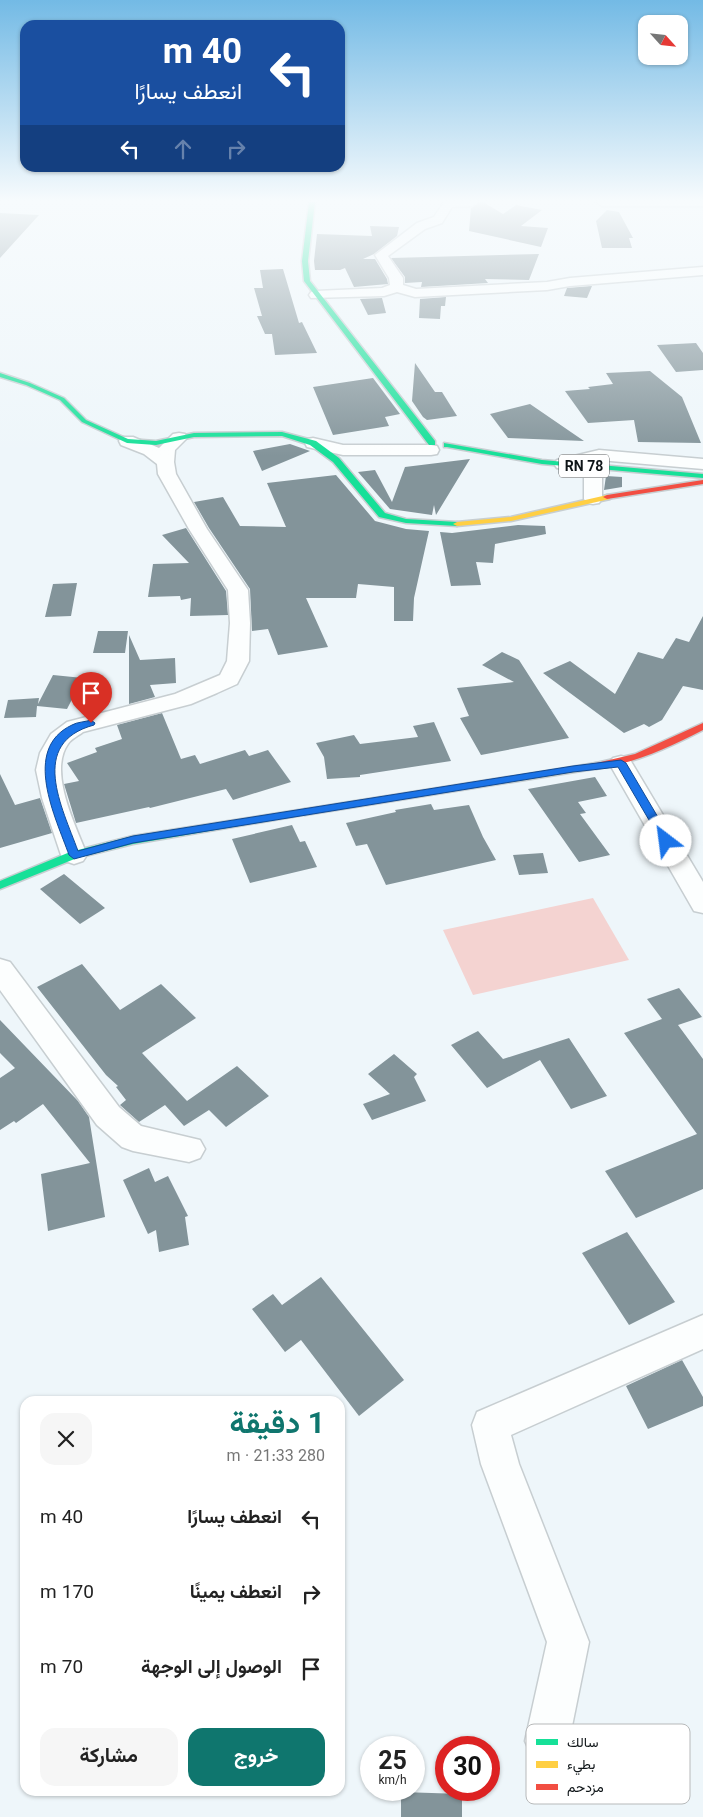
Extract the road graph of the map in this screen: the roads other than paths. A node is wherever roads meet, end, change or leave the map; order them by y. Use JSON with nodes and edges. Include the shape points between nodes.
{"nodes":[{"id":1,"x":310,"y":287,"type":"edge"},
{"id":2,"x":532,"y":287,"type":"edge"},
{"id":3,"x":397,"y":288,"type":"joint"},
{"id":4,"x":316,"y":295,"type":"junction"},
{"id":5,"x":0,"y":376,"type":"edge"},
{"id":6,"x":179,"y":438,"type":"junction"},
{"id":7,"x":127,"y":441,"type":"junction"},
{"id":8,"x":313,"y":443,"type":"joint"},
{"id":9,"x":437,"y":446,"type":"junction"},
{"id":10,"x":339,"y":455,"type":"junction"},
{"id":11,"x":165,"y":462,"type":"junction"},
{"id":12,"x":563,"y":464,"type":"junction"},
{"id":13,"x":703,"y":464,"type":"edge"},
{"id":14,"x":593,"y":467,"type":"junction"},
{"id":15,"x":703,"y":476,"type":"edge"},
{"id":16,"x":703,"y":482,"type":"edge"},
{"id":17,"x":593,"y":500,"type":"junction"},
{"id":18,"x":703,"y":726,"type":"edge"},
{"id":19,"x":621,"y":763,"type":"junction"},
{"id":20,"x":74,"y":855,"type":"junction"},
{"id":21,"x":0,"y":885,"type":"edge"},
{"id":22,"x":703,"y":904,"type":"edge"},
{"id":23,"x":0,"y":969,"type":"edge"},
{"id":24,"x":189,"y":1149,"type":"dead end"},
{"id":25,"x":703,"y":1332,"type":"edge"},
{"id":26,"x":551,"y":1724,"type":"edge"}],
"edges":[{"from":1,"to":4,"type":"street","number":"RN 78"},
{"from":2,"to":3,"type":"street","via":[[415,293]]},
{"from":3,"to":4,"type":"street","via":[[384,292]]},
{"from":4,"to":9,"type":"street","number":"RN 78"},
{"from":5,"to":7,"type":"street","via":[[62,399],[84,421]]},
{"from":6,"to":7,"type":"street","via":[[156,443]]},
{"from":6,"to":8,"type":"street","via":[[282,434]]},
{"from":6,"to":11,"type":"street","via":[[167,448]]},
{"from":7,"to":11,"type":"street","via":[[150,450]]},
{"from":8,"to":10,"type":"street"},
{"from":9,"to":10,"type":"street"},
{"from":9,"to":12,"type":"street","number":"RN 78"},
{"from":10,"to":17,"type":"street","via":[[382,515],[406,521],[452,525],[511,519]]},
{"from":11,"to":20,"type":"street","via":[[167,474],[189,513],[238,590],[238,661],[229,679],[209,688],[75,727],[59,739],[48,770]]},
{"from":12,"to":13,"type":"street","via":[[599,455]]},
{"from":12,"to":14,"type":"street","number":"RN 78"},
{"from":14,"to":15,"type":"street","number":"RN 78"},
{"from":14,"to":17,"type":"street"},
{"from":16,"to":17,"type":"street"},
{"from":18,"to":19,"type":"street"},
{"from":19,"to":20,"type":"street","via":[[133,840]]},
{"from":19,"to":22,"type":"street"},
{"from":20,"to":21,"type":"street"},
{"from":23,"to":24,"type":"street","via":[[108,1116],[133,1138]]},
{"from":25,"to":26,"type":"street","via":[[490,1425],[500,1464],[568,1642]]}]}
